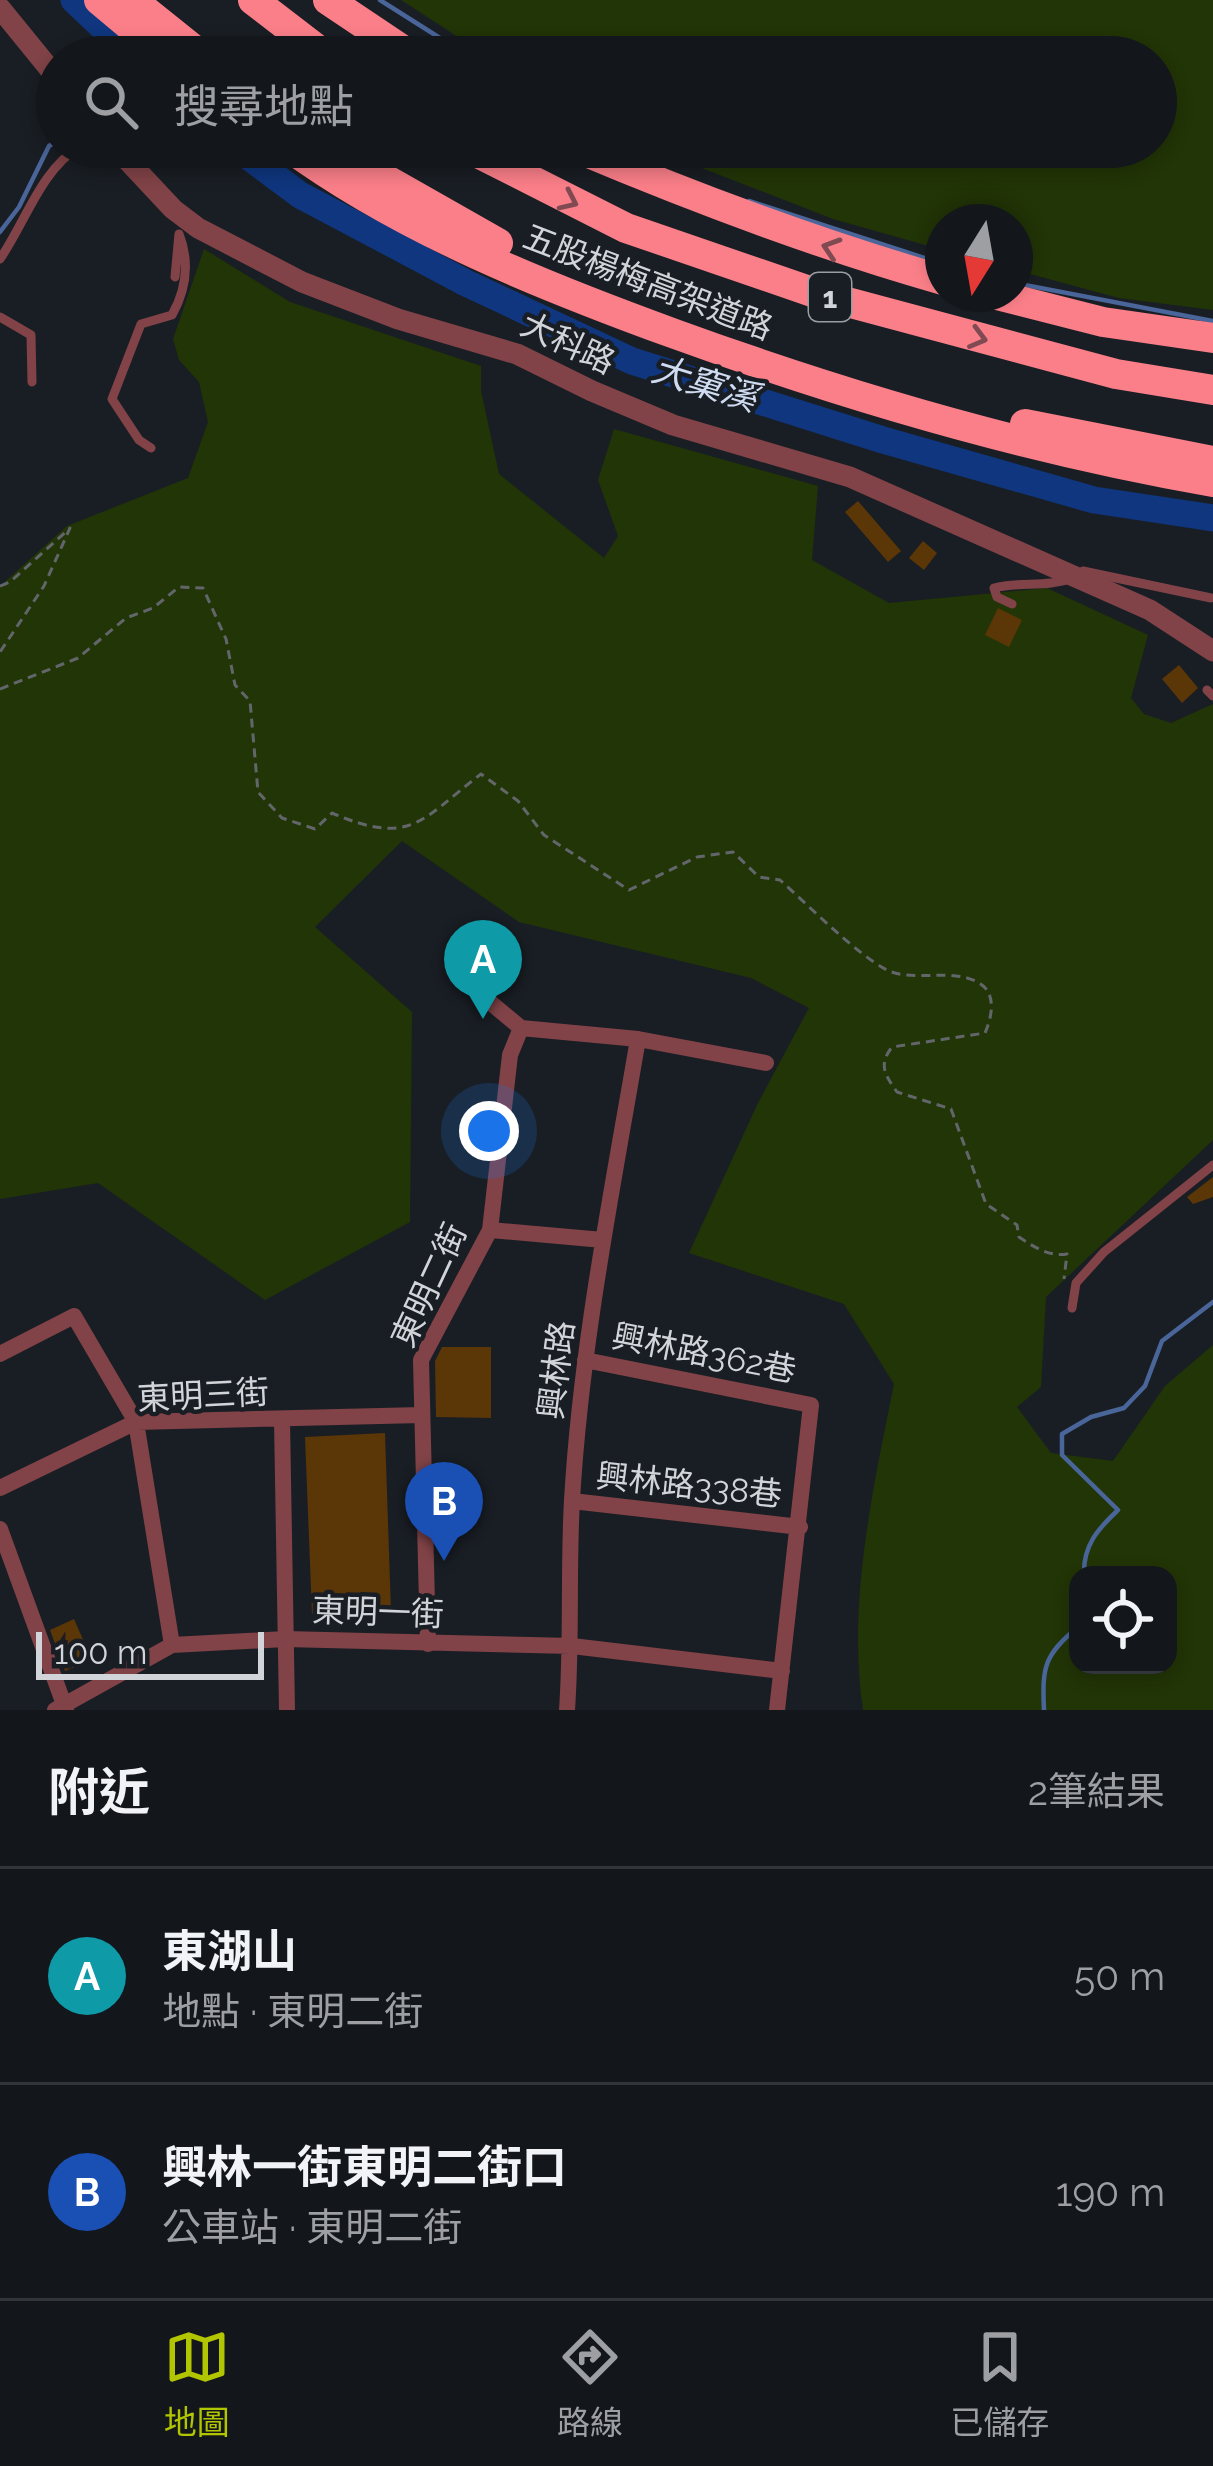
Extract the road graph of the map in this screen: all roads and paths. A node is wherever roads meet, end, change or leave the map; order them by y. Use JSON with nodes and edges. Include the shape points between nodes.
{"nodes":[{"id":1,"x":99,"y":0,"type":"edge"},
{"id":2,"x":132,"y":0,"type":"edge"},
{"id":3,"x":253,"y":0,"type":"edge"},
{"id":4,"x":328,"y":0,"type":"edge"},
{"id":5,"x":0,"y":8,"type":"edge"},
{"id":6,"x":142,"y":36,"type":"edge"},
{"id":7,"x":177,"y":36,"type":"edge"},
{"id":8,"x":300,"y":36,"type":"edge"},
{"id":9,"x":382,"y":36,"type":"edge"},
{"id":10,"x":36,"y":52,"type":"edge"},
{"id":11,"x":55,"y":168,"type":"edge"},
{"id":12,"x":133,"y":168,"type":"edge"},
{"id":13,"x":325,"y":168,"type":"edge"},
{"id":14,"x":366,"y":168,"type":"edge"},
{"id":15,"x":507,"y":168,"type":"edge"},
{"id":16,"x":623,"y":168,"type":"edge"},
{"id":17,"x":182,"y":226,"type":"junction"},
{"id":18,"x":0,"y":259,"type":"edge"},
{"id":19,"x":925,"y":275,"type":"edge"},
{"id":20,"x":175,"y":278,"type":"dead end"},
{"id":21,"x":1033,"y":304,"type":"edge"},
{"id":22,"x":0,"y":317,"type":"edge"},
{"id":23,"x":1213,"y":338,"type":"edge"},
{"id":24,"x":32,"y":382,"type":"dead end"},
{"id":25,"x":1213,"y":390,"type":"edge"},
{"id":26,"x":151,"y":448,"type":"dead end"},
{"id":27,"x":1213,"y":461,"type":"edge"},
{"id":28,"x":1213,"y":482,"type":"edge"},
{"id":29,"x":1037,"y":562,"type":"junction"},
{"id":30,"x":1072,"y":578,"type":"junction"},
{"id":31,"x":0,"y":586,"type":"edge"},
{"id":32,"x":1211,"y":598,"type":"edge"},
{"id":33,"x":1012,"y":604,"type":"dead end"},
{"id":34,"x":1213,"y":651,"type":"edge"},
{"id":35,"x":0,"y":652,"type":"edge"},
{"id":36,"x":0,"y":689,"type":"edge"},
{"id":37,"x":479,"y":994,"type":"dead end"},
{"id":38,"x":521,"y":1028,"type":"junction"},
{"id":39,"x":638,"y":1039,"type":"junction"},
{"id":40,"x":766,"y":1063,"type":"dead end"},
{"id":41,"x":1213,"y":1166,"type":"edge"},
{"id":42,"x":490,"y":1230,"type":"junction"},
{"id":43,"x":604,"y":1240,"type":"junction"},
{"id":44,"x":1072,"y":1306,"type":"joint"},
{"id":45,"x":0,"y":1354,"type":"edge"},
{"id":46,"x":585,"y":1360,"type":"junction"},
{"id":47,"x":422,"y":1415,"type":"junction"},
{"id":48,"x":281,"y":1421,"type":"junction"},
{"id":49,"x":136,"y":1422,"type":"junction"},
{"id":50,"x":0,"y":1487,"type":"edge"},
{"id":51,"x":572,"y":1502,"type":"junction"},
{"id":52,"x":800,"y":1527,"type":"junction"},
{"id":53,"x":0,"y":1529,"type":"edge"},
{"id":54,"x":285,"y":1639,"type":"junction"},
{"id":55,"x":428,"y":1644,"type":"junction"},
{"id":56,"x":172,"y":1645,"type":"junction"},
{"id":57,"x":572,"y":1646,"type":"junction"},
{"id":58,"x":782,"y":1672,"type":"junction"},
{"id":59,"x":62,"y":1708,"type":"edge"},
{"id":60,"x":286,"y":1710,"type":"edge"},
{"id":61,"x":567,"y":1710,"type":"edge"},
{"id":62,"x":777,"y":1710,"type":"edge"}],
"edges":[{"from":1,"to":6,"type":"highway"},
{"from":2,"to":7,"type":"highway"},
{"from":3,"to":8,"type":"highway"},
{"from":4,"to":9,"type":"highway"},
{"from":5,"to":10,"type":"street"},
{"from":11,"to":18,"type":"lane"},
{"from":12,"to":17,"type":"street","name":"大科路"},
{"from":13,"to":28,"type":"highway","name":"五股楊梅高架道路","via":[[552,289],[824,387],[1109,464]]},
{"from":14,"to":27,"type":"highway","name":"五股楊梅高架道路","number":"1","via":[[515,252],[844,375],[1022,423]]},
{"from":15,"to":25,"type":"highway","number":"1","one_way":true,"via":[[626,228],[821,295],[1116,374]]},
{"from":19,"to":16,"type":"highway","number":"1","one_way":true,"via":[[829,248]]},
{"from":17,"to":20,"type":"lane"},
{"from":17,"to":26,"type":"lane","via":[[180,302],[172,315],[141,324],[112,398]]},
{"from":17,"to":29,"type":"street","name":"大科路","via":[[342,298],[517,353],[673,425],[850,476]]},
{"from":21,"to":23,"type":"highway"},
{"from":22,"to":24,"type":"lane","via":[[31,335]]},
{"from":29,"to":30,"type":"street","name":"大科路"},
{"from":29,"to":32,"type":"lane"},
{"from":30,"to":33,"type":"lane","via":[[994,588]]},
{"from":30,"to":34,"type":"street","name":"大科路","via":[[1150,610]]},
{"from":31,"to":35,"type":"path","via":[[70,527],[44,586]]},
{"from":36,"to":44,"type":"path","via":[[78,658],[179,587],[203,588],[226,639],[235,686],[250,701],[258,792],[282,818],[315,829],[332,813],[366,827],[401,827],[428,820],[482,774],[518,801],[544,835],[628,890],[697,857],[733,852],[759,877],[780,880],[890,972],[982,984],[992,1011],[985,1033],[892,1047],[883,1070],[897,1093],[951,1109],[986,1204],[1027,1242],[1066,1254]]},
{"from":37,"to":38,"type":"street"},
{"from":38,"to":39,"type":"street"},
{"from":38,"to":42,"type":"street","name":"東明二街","via":[[510,1055]]},
{"from":39,"to":40,"type":"street"},
{"from":39,"to":43,"type":"street","name":"興林路"},
{"from":41,"to":44,"type":"lane","via":[[1104,1252],[1076,1282]]},
{"from":42,"to":43,"type":"street"},
{"from":42,"to":47,"type":"street","name":"東明二街","via":[[421,1360]]},
{"from":43,"to":46,"type":"street","name":"興林路"},
{"from":45,"to":49,"type":"street","via":[[74,1316]]},
{"from":46,"to":51,"type":"street","name":"興林路"},
{"from":46,"to":52,"type":"street","name":"興林路362巷","via":[[812,1405]]},
{"from":47,"to":48,"type":"street","name":"東明三街"},
{"from":47,"to":55,"type":"street","name":"東明二街"},
{"from":48,"to":49,"type":"street","name":"東明三街"},
{"from":48,"to":54,"type":"street"},
{"from":49,"to":50,"type":"street","name":"東明三街"},
{"from":49,"to":56,"type":"street"},
{"from":51,"to":52,"type":"street","name":"興林路338巷"},
{"from":51,"to":57,"type":"street","name":"興林路"},
{"from":52,"to":58,"type":"street"},
{"from":53,"to":59,"type":"street"},
{"from":54,"to":55,"type":"street","name":"東明一街"},
{"from":54,"to":56,"type":"street","name":"東明一街"},
{"from":54,"to":60,"type":"street"},
{"from":55,"to":57,"type":"street","name":"東明一街"},
{"from":56,"to":59,"type":"street","name":"東明一街"},
{"from":57,"to":58,"type":"street","name":"東明一街"},
{"from":57,"to":61,"type":"street","name":"興林路"},
{"from":58,"to":62,"type":"street"}]}
